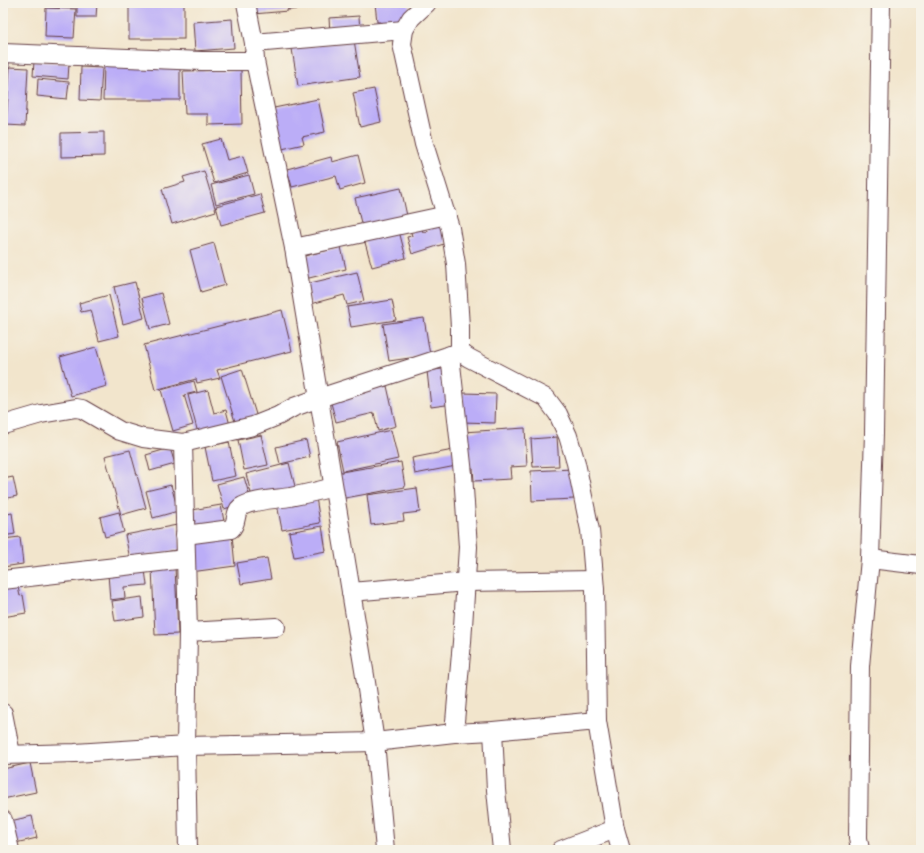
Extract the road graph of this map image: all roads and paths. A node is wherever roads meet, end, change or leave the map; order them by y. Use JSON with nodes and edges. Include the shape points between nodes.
{"nodes":[{"id":1,"x":246,"y":3,"type":"edge"},
{"id":2,"x":427,"y":3,"type":"edge"},
{"id":3,"x":881,"y":3,"type":"edge"},
{"id":4,"x":404,"y":30,"type":"junction"},
{"id":5,"x":254,"y":43,"type":"junction"},
{"id":6,"x":3,"y":52,"type":"edge"},
{"id":7,"x":255,"y":61,"type":"junction"},
{"id":8,"x":446,"y":215,"type":"junction"},
{"id":9,"x":294,"y":248,"type":"junction"},
{"id":10,"x":455,"y":353,"type":"junction"},
{"id":11,"x":319,"y":398,"type":"junction"},
{"id":12,"x":3,"y":425,"type":"edge"},
{"id":13,"x":183,"y":443,"type":"junction"},
{"id":14,"x":333,"y":487,"type":"junction"},
{"id":15,"x":185,"y":535,"type":"junction"},
{"id":16,"x":870,"y":558,"type":"junction"},
{"id":17,"x":186,"y":559,"type":"junction"},
{"id":18,"x":921,"y":565,"type":"edge"},
{"id":19,"x":3,"y":580,"type":"edge"},
{"id":20,"x":594,"y":580,"type":"junction"},
{"id":21,"x":466,"y":582,"type":"junction"},
{"id":22,"x":351,"y":592,"type":"junction"},
{"id":23,"x":276,"y":627,"type":"dead end"},
{"id":24,"x":188,"y":632,"type":"junction"},
{"id":25,"x":3,"y":714,"type":"edge"},
{"id":26,"x":597,"y":722,"type":"junction"},
{"id":27,"x":493,"y":731,"type":"junction"},
{"id":28,"x":454,"y":733,"type":"junction"},
{"id":29,"x":375,"y":742,"type":"junction"},
{"id":30,"x":186,"y":746,"type":"junction"},
{"id":31,"x":7,"y":754,"type":"edge"},
{"id":32,"x":3,"y":820,"type":"edge"},
{"id":33,"x":615,"y":829,"type":"junction"},
{"id":34,"x":10,"y":850,"type":"edge"},
{"id":35,"x":188,"y":850,"type":"edge"},
{"id":36,"x":385,"y":850,"type":"edge"},
{"id":37,"x":502,"y":850,"type":"edge"},
{"id":38,"x":561,"y":850,"type":"edge"},
{"id":39,"x":621,"y":850,"type":"edge"},
{"id":40,"x":860,"y":850,"type":"edge"}],
"edges":[{"from":1,"to":5,"type":"street"},
{"from":2,"to":4,"type":"street","via":[[411,18]]},
{"from":3,"to":16,"type":"street"},
{"from":4,"to":5,"type":"street"},
{"from":4,"to":8,"type":"street","via":[[402,44],[424,144]]},
{"from":5,"to":7,"type":"street"},
{"from":6,"to":7,"type":"street"},
{"from":7,"to":9,"type":"street"},
{"from":8,"to":9,"type":"street"},
{"from":8,"to":10,"type":"street","via":[[456,264],[460,328]]},
{"from":9,"to":11,"type":"street"},
{"from":10,"to":11,"type":"street"},
{"from":10,"to":20,"type":"street","via":[[546,398],[558,414],[576,463],[590,530]]},
{"from":10,"to":21,"type":"street","via":[[468,547]]},
{"from":11,"to":13,"type":"street","via":[[253,426]]},
{"from":11,"to":14,"type":"street"},
{"from":12,"to":13,"type":"street","via":[[41,414],[76,408],[120,431],[143,438]]},
{"from":13,"to":15,"type":"street"},
{"from":14,"to":15,"type":"street","via":[[248,504],[238,510],[231,528]]},
{"from":14,"to":22,"type":"street"},
{"from":15,"to":17,"type":"street"},
{"from":16,"to":18,"type":"street"},
{"from":16,"to":40,"type":"street","via":[[860,666]]},
{"from":17,"to":19,"type":"street"},
{"from":17,"to":24,"type":"street"},
{"from":20,"to":21,"type":"street"},
{"from":20,"to":26,"type":"street"},
{"from":21,"to":22,"type":"street"},
{"from":21,"to":28,"type":"street"},
{"from":22,"to":29,"type":"street"},
{"from":23,"to":24,"type":"street"},
{"from":24,"to":30,"type":"street"},
{"from":25,"to":31,"type":"street"},
{"from":26,"to":27,"type":"street"},
{"from":26,"to":33,"type":"street"},
{"from":27,"to":28,"type":"street"},
{"from":27,"to":37,"type":"street"},
{"from":28,"to":29,"type":"street"},
{"from":29,"to":30,"type":"street"},
{"from":29,"to":36,"type":"street"},
{"from":30,"to":31,"type":"street","via":[[75,753]]},
{"from":30,"to":35,"type":"street"},
{"from":32,"to":34,"type":"street"},
{"from":33,"to":38,"type":"street"},
{"from":33,"to":39,"type":"street"}]}
